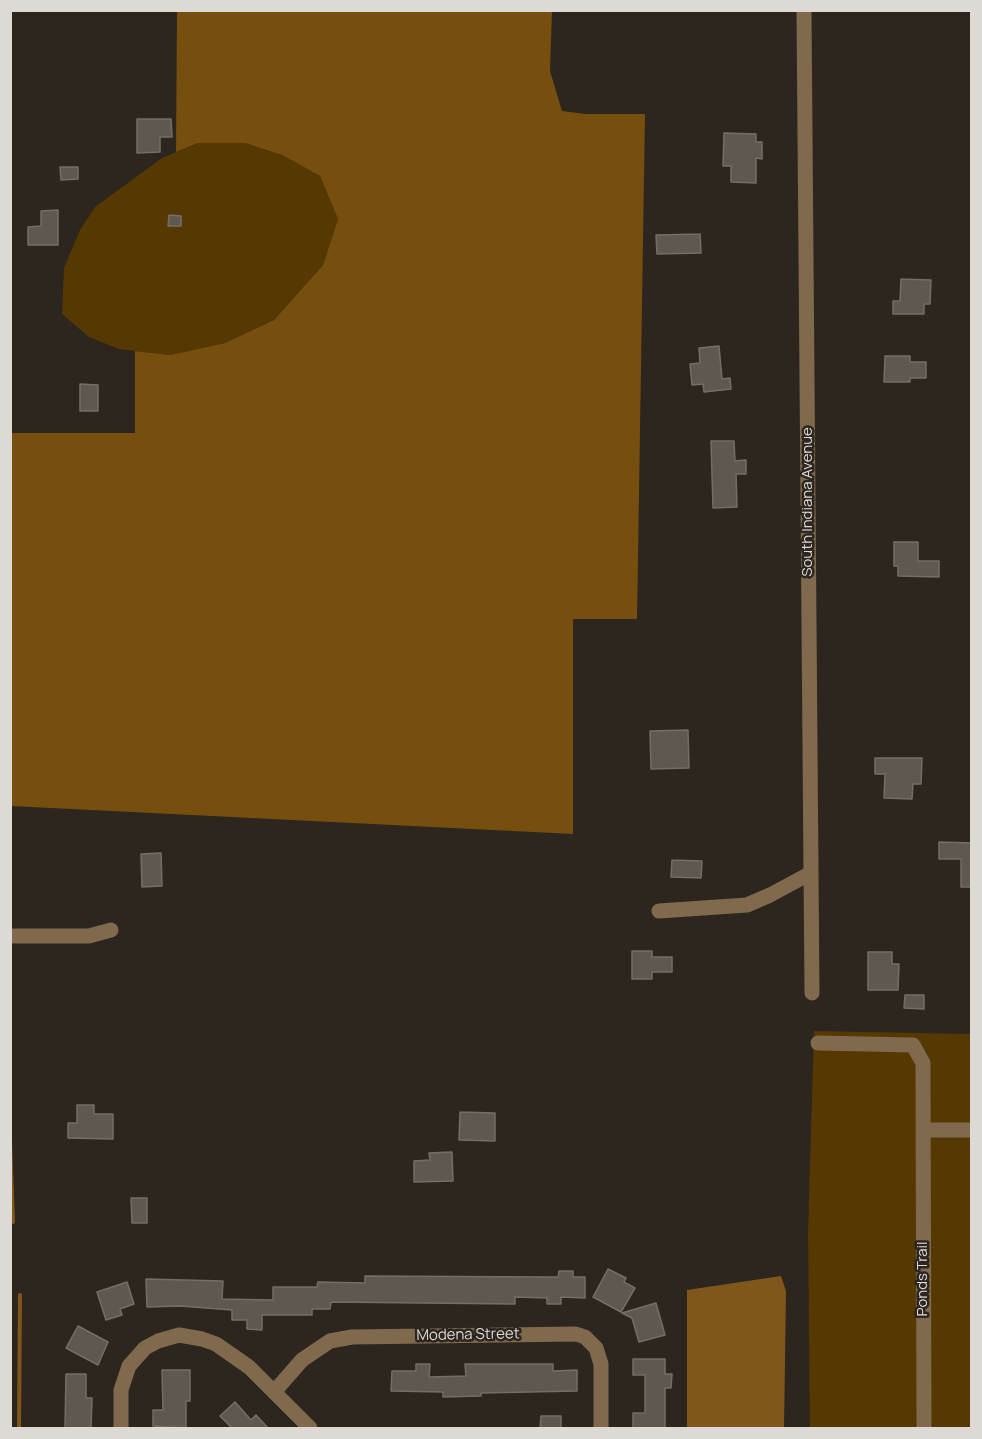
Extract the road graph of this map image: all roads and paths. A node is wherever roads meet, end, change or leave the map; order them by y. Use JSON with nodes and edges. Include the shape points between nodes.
{"nodes":[{"id":1,"x":804,"y":10,"type":"edge"},
{"id":2,"x":812,"y":873,"type":"junction"},
{"id":3,"x":659,"y":911,"type":"dead end"},
{"id":4,"x":111,"y":930,"type":"dead end"},
{"id":5,"x":10,"y":936,"type":"edge"},
{"id":6,"x":812,"y":993,"type":"dead end"},
{"id":7,"x":818,"y":1043,"type":"dead end"},
{"id":8,"x":923,"y":1130,"type":"junction"},
{"id":9,"x":972,"y":1130,"type":"edge"},
{"id":10,"x":274,"y":1392,"type":"junction"},
{"id":11,"x":121,"y":1428,"type":"edge"},
{"id":12,"x":310,"y":1428,"type":"edge"},
{"id":13,"x":601,"y":1428,"type":"edge"},
{"id":14,"x":924,"y":1428,"type":"edge"}],
"edges":[{"from":1,"to":2,"type":"street","name":"South Indiana Avenue"},
{"from":2,"to":3,"type":"street","via":[[747,905]]},
{"from":2,"to":6,"type":"street","name":"South Indiana Avenue"},
{"from":4,"to":5,"type":"street","via":[[89,936]]},
{"from":7,"to":8,"type":"street","name":"Ponds Trail","via":[[912,1045],[923,1063]]},
{"from":8,"to":9,"type":"street"},
{"from":8,"to":14,"type":"street","name":"Ponds Trail"},
{"from":10,"to":11,"type":"street","via":[[249,1367],[216,1344],[191,1336],[170,1337],[145,1348],[129,1366],[121,1390]]},
{"from":10,"to":12,"type":"street"},
{"from":10,"to":13,"type":"street","name":"Modena Street","via":[[302,1360],[330,1341],[352,1337],[576,1334],[585,1337],[599,1356]]}]}
